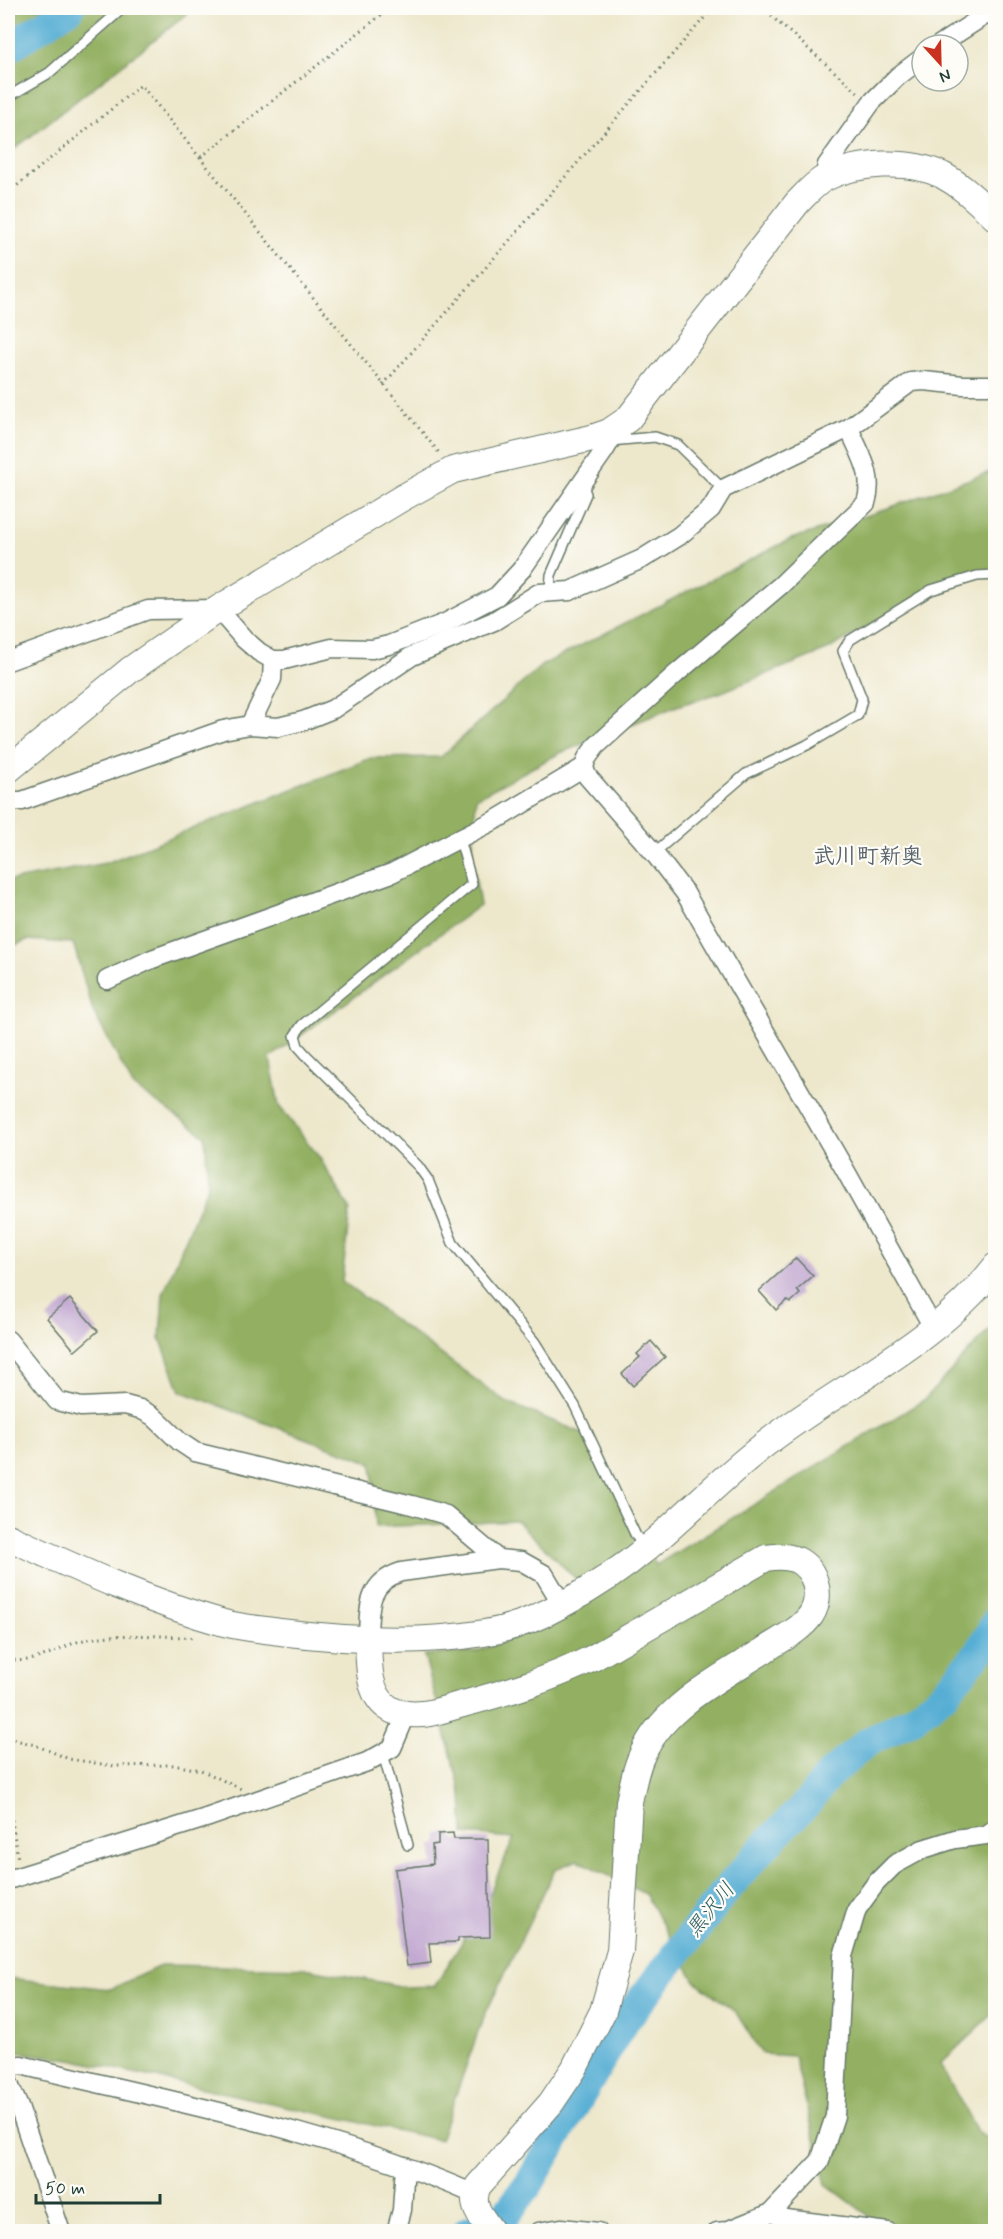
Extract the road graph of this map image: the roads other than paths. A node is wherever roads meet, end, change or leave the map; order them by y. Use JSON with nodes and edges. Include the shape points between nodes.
{"nodes":[{"id":1,"x":123,"y":8,"type":"edge"},
{"id":2,"x":996,"y":8,"type":"edge"},
{"id":3,"x":957,"y":33,"type":"edge"},
{"id":4,"x":910,"y":67,"type":"edge"},
{"id":5,"x":8,"y":100,"type":"edge"},
{"id":6,"x":824,"y":179,"type":"junction"},
{"id":7,"x":996,"y":218,"type":"edge"},
{"id":8,"x":996,"y":385,"type":"edge"},
{"id":9,"x":849,"y":428,"type":"junction"},
{"id":10,"x":609,"y":437,"type":"junction"},
{"id":11,"x":582,"y":483,"type":"junction"},
{"id":12,"x":723,"y":489,"type":"junction"},
{"id":13,"x":996,"y":575,"type":"edge"},
{"id":14,"x":550,"y":591,"type":"junction"},
{"id":15,"x":218,"y":609,"type":"junction"},
{"id":16,"x":273,"y":660,"type":"junction"},
{"id":17,"x":8,"y":661,"type":"edge"},
{"id":18,"x":250,"y":725,"type":"junction"},
{"id":19,"x":584,"y":767,"type":"junction"},
{"id":20,"x":8,"y":770,"type":"edge"},
{"id":21,"x":8,"y":801,"type":"edge"},
{"id":22,"x":460,"y":838,"type":"junction"},
{"id":23,"x":654,"y":854,"type":"junction"},
{"id":24,"x":107,"y":980,"type":"dead end"},
{"id":25,"x":996,"y":1266,"type":"edge"},
{"id":26,"x":933,"y":1329,"type":"junction"},
{"id":27,"x":8,"y":1340,"type":"edge"},
{"id":28,"x":14,"y":1362,"type":"edge"},
{"id":29,"x":8,"y":1537,"type":"edge"},
{"id":30,"x":647,"y":1548,"type":"junction"},
{"id":31,"x":498,"y":1559,"type":"junction"},
{"id":32,"x":562,"y":1604,"type":"junction"},
{"id":33,"x":368,"y":1639,"type":"junction"},
{"id":34,"x":407,"y":1713,"type":"junction"},
{"id":35,"x":382,"y":1754,"type":"junction"},
{"id":36,"x":992,"y":1834,"type":"edge"},
{"id":37,"x":408,"y":1845,"type":"dead end"},
{"id":38,"x":14,"y":1878,"type":"edge"},
{"id":39,"x":8,"y":2067,"type":"edge"},
{"id":40,"x":8,"y":2082,"type":"edge"},
{"id":41,"x":405,"y":2166,"type":"junction"},
{"id":42,"x":476,"y":2202,"type":"junction"},
{"id":43,"x":771,"y":2213,"type":"junction"},
{"id":44,"x":61,"y":2232,"type":"edge"},
{"id":45,"x":396,"y":2232,"type":"edge"},
{"id":46,"x":492,"y":2232,"type":"edge"},
{"id":47,"x":538,"y":2232,"type":"edge"},
{"id":48,"x":597,"y":2232,"type":"edge"},
{"id":49,"x":717,"y":2232,"type":"edge"},
{"id":50,"x":888,"y":2232,"type":"edge"}],
"edges":[{"from":1,"to":5,"type":"lane","via":[[49,73]]},
{"from":2,"to":3,"type":"street"},
{"from":4,"to":6,"type":"street","via":[[871,103],[827,165]]},
{"from":6,"to":7,"type":"street","via":[[877,164],[918,168],[957,184]]},
{"from":6,"to":10,"type":"street","via":[[797,202],[628,419]]},
{"from":8,"to":9,"type":"street","via":[[911,382]]},
{"from":9,"to":12,"type":"street"},
{"from":9,"to":19,"type":"street","via":[[870,477],[866,503],[781,585],[596,746]]},
{"from":10,"to":11,"type":"street"},
{"from":10,"to":12,"type":"lane","via":[[655,437],[678,445]]},
{"from":10,"to":15,"type":"street","via":[[453,470]]},
{"from":11,"to":14,"type":"lane","via":[[586,495],[551,575]]},
{"from":11,"to":16,"type":"street","via":[[522,569],[496,596],[445,623],[389,645],[372,649],[332,648]]},
{"from":12,"to":14,"type":"street","via":[[711,509],[680,536],[642,559],[570,591]]},
{"from":13,"to":23,"type":"lane","via":[[976,576],[931,590],[850,640],[843,651],[862,699],[858,716],[746,774]]},
{"from":14,"to":18,"type":"street","via":[[538,593],[494,621],[412,656],[333,709],[278,727]]},
{"from":15,"to":16,"type":"street","via":[[244,639]]},
{"from":15,"to":17,"type":"street","via":[[148,610]]},
{"from":15,"to":20,"type":"street","via":[[130,670]]},
{"from":16,"to":18,"type":"street","via":[[273,679]]},
{"from":18,"to":21,"type":"street","via":[[224,730],[22,801]]},
{"from":19,"to":22,"type":"street"},
{"from":19,"to":23,"type":"street","via":[[593,786]]},
{"from":22,"to":24,"type":"street","via":[[392,873],[152,959]]},
{"from":22,"to":30,"type":"lane","via":[[472,884],[302,1025],[295,1035],[306,1055],[428,1180],[453,1243],[534,1341],[575,1406],[636,1536]]},
{"from":23,"to":26,"type":"street","via":[[685,893]]},
{"from":25,"to":26,"type":"street","via":[[959,1308]]},
{"from":26,"to":30,"type":"street","via":[[769,1440]]},
{"from":27,"to":28,"type":"street"},
{"from":28,"to":31,"type":"street","via":[[57,1401],[81,1407],[125,1405],[140,1409],[195,1452],[446,1515]]},
{"from":29,"to":33,"type":"street","via":[[147,1598],[226,1624],[318,1637]]},
{"from":30,"to":32,"type":"street"},
{"from":31,"to":32,"type":"street","via":[[521,1561],[544,1574]]},
{"from":31,"to":33,"type":"street","via":[[388,1577],[374,1592]]},
{"from":32,"to":33,"type":"street","via":[[533,1619],[484,1634]]},
{"from":33,"to":34,"type":"street","via":[[370,1677],[377,1695],[386,1707]]},
{"from":34,"to":35,"type":"street","via":[[392,1748]]},
{"from":34,"to":42,"type":"street","via":[[423,1714],[446,1708],[567,1671],[766,1558],[796,1560],[808,1567],[814,1579],[817,1604],[801,1627],[692,1696],[645,1748],[629,1802],[620,1951],[603,2011],[574,2069],[551,2103],[486,2175]]},
{"from":35,"to":37,"type":"lane"},
{"from":35,"to":38,"type":"street","via":[[255,1801]]},
{"from":36,"to":43,"type":"street","via":[[922,1849],[894,1865],[857,1909],[843,1956],[835,2116],[820,2161]]},
{"from":39,"to":41,"type":"street","via":[[21,2065],[332,2141]]},
{"from":40,"to":44,"type":"street"},
{"from":41,"to":42,"type":"street","via":[[423,2171]]},
{"from":41,"to":45,"type":"street"},
{"from":42,"to":46,"type":"street"},
{"from":43,"to":49,"type":"street"},
{"from":43,"to":50,"type":"street"},
{"from":47,"to":48,"type":"street","via":[[561,2228]]}]}
